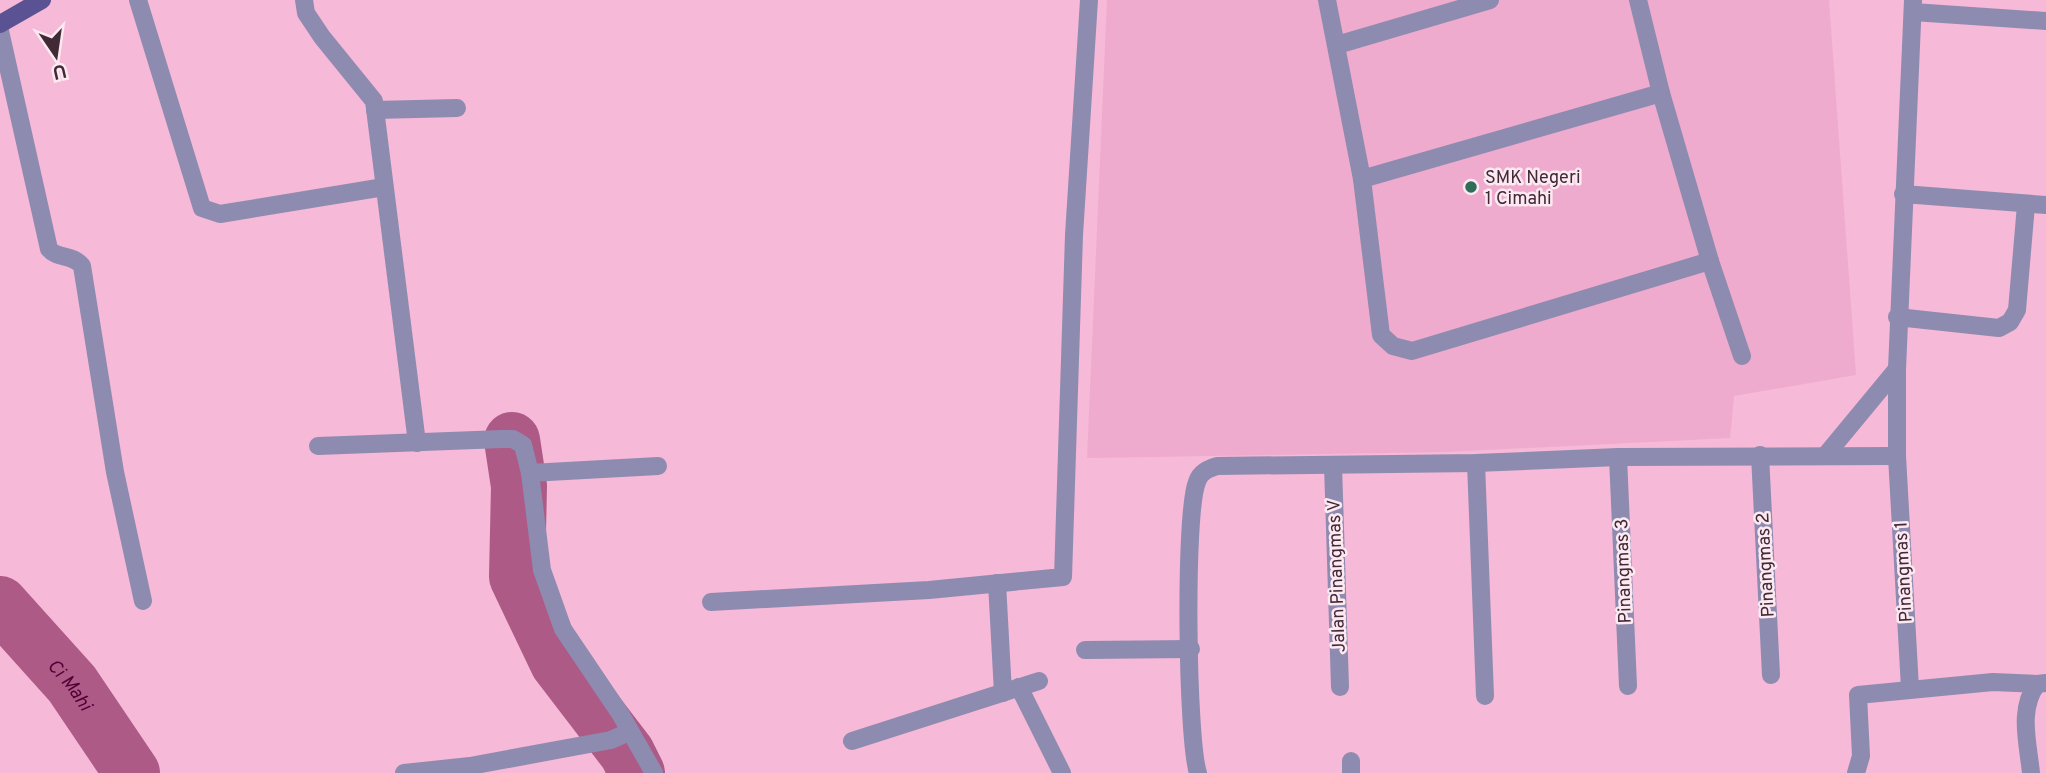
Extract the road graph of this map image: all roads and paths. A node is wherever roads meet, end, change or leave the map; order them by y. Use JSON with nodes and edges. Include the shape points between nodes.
{"nodes":[{"id":1,"x":42,"y":0,"type":"edge"},
{"id":2,"x":138,"y":0,"type":"edge"},
{"id":3,"x":304,"y":0,"type":"edge"},
{"id":4,"x":1090,"y":0,"type":"edge"},
{"id":5,"x":1327,"y":0,"type":"edge"},
{"id":6,"x":1490,"y":0,"type":"edge"},
{"id":7,"x":1638,"y":0,"type":"edge"},
{"id":8,"x":1913,"y":6,"type":"edge"},
{"id":9,"x":2046,"y":21,"type":"edge"},
{"id":10,"x":0,"y":24,"type":"edge"},
{"id":11,"x":0,"y":32,"type":"edge"},
{"id":12,"x":1337,"y":45,"type":"junction"},
{"id":13,"x":1661,"y":93,"type":"junction"},
{"id":14,"x":457,"y":108,"type":"dead end"},
{"id":15,"x":375,"y":110,"type":"junction"},
{"id":16,"x":1362,"y":179,"type":"junction"},
{"id":17,"x":384,"y":187,"type":"junction"},
{"id":18,"x":1903,"y":194,"type":"junction"},
{"id":19,"x":2026,"y":205,"type":"junction"},
{"id":20,"x":2046,"y":205,"type":"edge"},
{"id":21,"x":1710,"y":261,"type":"junction"},
{"id":22,"x":1897,"y":317,"type":"junction"},
{"id":23,"x":1742,"y":356,"type":"dead end"},
{"id":24,"x":1897,"y":369,"type":"junction"},
{"id":25,"x":417,"y":443,"type":"junction"},
{"id":26,"x":318,"y":446,"type":"dead end"},
{"id":27,"x":1760,"y":456,"type":"junction"},
{"id":28,"x":1825,"y":456,"type":"junction"},
{"id":29,"x":1897,"y":456,"type":"junction"},
{"id":30,"x":1618,"y":457,"type":"junction"},
{"id":31,"x":1476,"y":463,"type":"junction"},
{"id":32,"x":659,"y":466,"type":"dead end"},
{"id":33,"x":1333,"y":466,"type":"junction"},
{"id":34,"x":530,"y":473,"type":"junction"},
{"id":35,"x":997,"y":583,"type":"junction"},
{"id":36,"x":144,"y":601,"type":"dead end"},
{"id":37,"x":711,"y":602,"type":"dead end"},
{"id":38,"x":1191,"y":649,"type":"junction"},
{"id":39,"x":1085,"y":650,"type":"dead end"},
{"id":40,"x":1771,"y":674,"type":"dead end"},
{"id":41,"x":1040,"y":681,"type":"dead end"},
{"id":42,"x":2042,"y":684,"type":"edge"},
{"id":43,"x":1628,"y":686,"type":"dead end"},
{"id":44,"x":1340,"y":687,"type":"dead end"},
{"id":45,"x":1910,"y":688,"type":"junction"},
{"id":46,"x":1011,"y":690,"type":"junction"},
{"id":47,"x":1485,"y":696,"type":"dead end"},
{"id":48,"x":621,"y":735,"type":"junction"},
{"id":49,"x":852,"y":741,"type":"dead end"},
{"id":50,"x":404,"y":773,"type":"edge"},
{"id":51,"x":654,"y":773,"type":"edge"},
{"id":52,"x":1062,"y":773,"type":"edge"},
{"id":53,"x":1198,"y":773,"type":"edge"},
{"id":54,"x":1856,"y":773,"type":"edge"},
{"id":55,"x":2031,"y":773,"type":"edge"}],
"edges":[{"from":1,"to":10,"type":"main road"},
{"from":2,"to":17,"type":"street","via":[[202,208],[220,214]]},
{"from":3,"to":15,"type":"street","via":[[306,13],[367,89]]},
{"from":4,"to":35,"type":"street","via":[[1074,235],[1063,577]]},
{"from":5,"to":12,"type":"street"},
{"from":6,"to":12,"type":"street"},
{"from":7,"to":13,"type":"street"},
{"from":8,"to":9,"type":"street"},
{"from":8,"to":18,"type":"street","name":"Pinangmas 1"},
{"from":11,"to":36,"type":"street","via":[[49,249],[82,266],[115,472]]},
{"from":12,"to":16,"type":"street"},
{"from":13,"to":16,"type":"street"},
{"from":13,"to":21,"type":"street"},
{"from":14,"to":15,"type":"street"},
{"from":15,"to":17,"type":"street"},
{"from":16,"to":21,"type":"street","via":[[1381,335],[1393,346],[1412,351]]},
{"from":17,"to":25,"type":"street"},
{"from":18,"to":19,"type":"street"},
{"from":18,"to":22,"type":"street","name":"Pinangmas 1"},
{"from":19,"to":20,"type":"street"},
{"from":19,"to":22,"type":"street","via":[[2017,310],[2010,322],[1999,328]]},
{"from":21,"to":23,"type":"street"},
{"from":22,"to":24,"type":"street","name":"Pinangmas 1"},
{"from":24,"to":28,"type":"street"},
{"from":24,"to":29,"type":"street","name":"Pinangmas 1"},
{"from":25,"to":26,"type":"street"},
{"from":25,"to":34,"type":"street","via":[[513,439],[523,446]]},
{"from":27,"to":28,"type":"street"},
{"from":27,"to":30,"type":"street"},
{"from":27,"to":40,"type":"street","name":"Pinangmas 2"},
{"from":28,"to":29,"type":"street"},
{"from":29,"to":45,"type":"street","name":"Pinangmas 1"},
{"from":30,"to":31,"type":"street"},
{"from":30,"to":43,"type":"street","name":"Pinangmas 3"},
{"from":31,"to":33,"type":"street"},
{"from":31,"to":47,"type":"street"},
{"from":32,"to":34,"type":"street"},
{"from":33,"to":38,"type":"street","via":[[1217,466],[1204,471],[1197,481],[1190,518]]},
{"from":33,"to":44,"type":"street","name":"Jalan Pinangmas V"},
{"from":34,"to":48,"type":"street","via":[[542,570],[563,629]]},
{"from":35,"to":37,"type":"street"},
{"from":35,"to":46,"type":"street"},
{"from":38,"to":39,"type":"street"},
{"from":38,"to":53,"type":"street","via":[[1193,758]]},
{"from":41,"to":46,"type":"street"},
{"from":42,"to":45,"type":"street"},
{"from":42,"to":55,"type":"street","via":[[2028,696],[2025,711]]},
{"from":45,"to":54,"type":"street","via":[[1858,695],[1861,756]]},
{"from":46,"to":49,"type":"street"},
{"from":46,"to":52,"type":"street"},
{"from":48,"to":50,"type":"street","via":[[470,766]]},
{"from":48,"to":51,"type":"street"}]}
